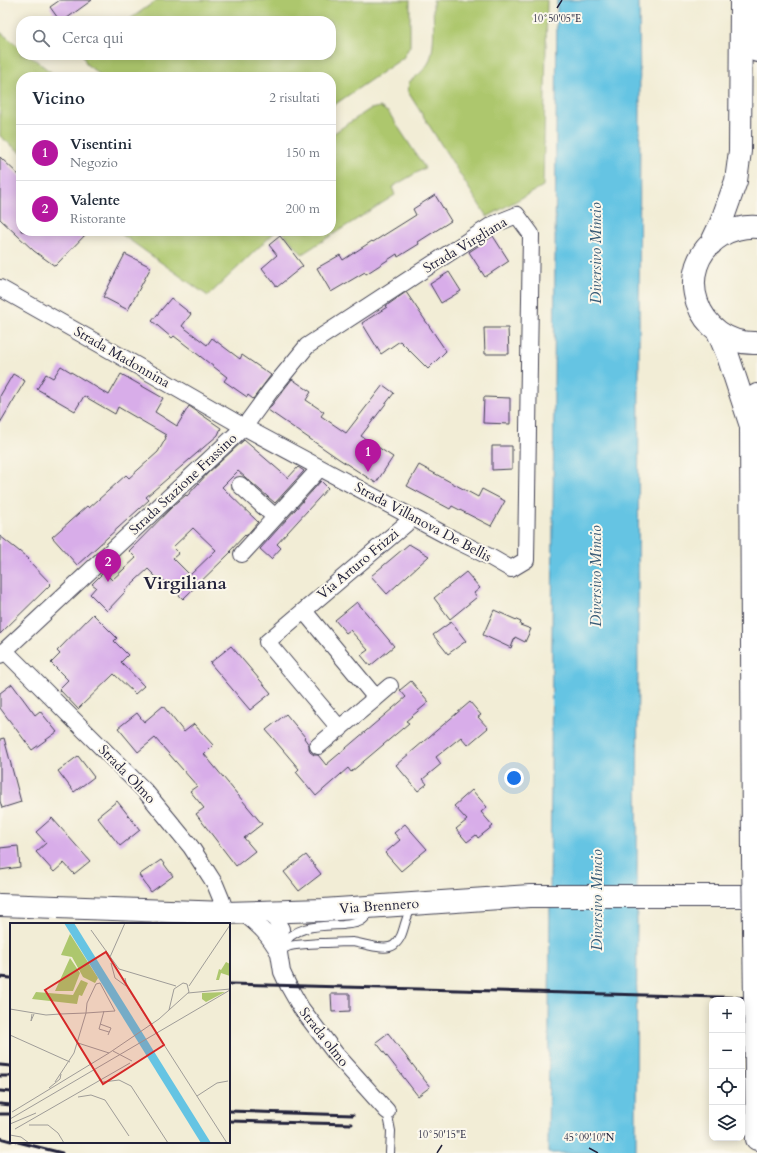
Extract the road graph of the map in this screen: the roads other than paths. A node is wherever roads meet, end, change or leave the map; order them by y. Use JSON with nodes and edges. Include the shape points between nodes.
{"nodes":[{"id":1,"x":751,"y":5,"type":"edge"},
{"id":2,"x":757,"y":47,"type":"edge"},
{"id":3,"x":757,"y":51,"type":"edge"},
{"id":4,"x":757,"y":227,"type":"edge"},
{"id":5,"x":711,"y":244,"type":"junction"},
{"id":6,"x":0,"y":288,"type":"edge"},
{"id":7,"x":718,"y":332,"type":"junction"},
{"id":8,"x":757,"y":343,"type":"edge"},
{"id":9,"x":757,"y":395,"type":"edge"},
{"id":10,"x":751,"y":426,"type":"junction"},
{"id":11,"x":244,"y":427,"type":"junction"},
{"id":12,"x":320,"y":468,"type":"junction"},
{"id":13,"x":240,"y":485,"type":"dead end"},
{"id":14,"x":275,"y":517,"type":"junction"},
{"id":15,"x":413,"y":518,"type":"junction"},
{"id":16,"x":242,"y":554,"type":"dead end"},
{"id":17,"x":526,"y":560,"type":"joint"},
{"id":18,"x":304,"y":611,"type":"junction"},
{"id":19,"x":3,"y":653,"type":"edge"},
{"id":20,"x":390,"y":686,"type":"dead end"},
{"id":21,"x":376,"y":698,"type":"junction"},
{"id":22,"x":340,"y":729,"type":"junction"},
{"id":23,"x":318,"y":746,"type":"dead end"},
{"id":24,"x":757,"y":896,"type":"edge"},
{"id":25,"x":417,"y":903,"type":"junction"},
{"id":26,"x":0,"y":905,"type":"edge"},
{"id":27,"x":377,"y":906,"type":"junction"},
{"id":28,"x":267,"y":911,"type":"junction"},
{"id":29,"x":235,"y":913,"type":"junction"},
{"id":30,"x":279,"y":953,"type":"junction"},
{"id":31,"x":387,"y":1111,"type":"joint"},
{"id":32,"x":757,"y":1139,"type":"edge"},
{"id":33,"x":390,"y":1153,"type":"edge"}],
"edges":[{"from":1,"to":2,"type":"main road","via":[[748,39]]},
{"from":1,"to":5,"type":"main road","via":[[736,181]]},
{"from":2,"to":3,"type":"main road"},
{"from":4,"to":5,"type":"main road","via":[[733,230]]},
{"from":5,"to":7,"type":"main road","via":[[704,252],[695,272],[694,291],[703,316]]},
{"from":6,"to":11,"type":"street","name":"Strada Madonnina"},
{"from":7,"to":8,"type":"main road","via":[[741,342]]},
{"from":7,"to":10,"type":"main road"},
{"from":9,"to":10,"type":"main road"},
{"from":10,"to":32,"type":"main road","bridge":true},
{"from":11,"to":12,"type":"street","name":"Strada Villanova De Bellis"},
{"from":11,"to":17,"type":"street","name":"Strada Virgliana","via":[[307,346],[492,225],[517,215],[531,234]]},
{"from":11,"to":19,"type":"street","name":"Strada Stazione Frassino"},
{"from":12,"to":14,"type":"street"},
{"from":12,"to":15,"type":"street","name":"Strada Villanova De Bellis"},
{"from":13,"to":14,"type":"street"},
{"from":14,"to":16,"type":"street"},
{"from":15,"to":17,"type":"street","name":"Strada Villanova De Bellis","via":[[511,569]]},
{"from":15,"to":18,"type":"street","name":"Via Arturo Frizzi"},
{"from":18,"to":21,"type":"street","name":"Via Arturo Frizzi"},
{"from":18,"to":22,"type":"street","name":"Via Arturo Frizzi","via":[[267,642]]},
{"from":19,"to":29,"type":"street","name":"Strada Olmo","via":[[145,791],[191,847],[215,884],[222,900]]},
{"from":20,"to":21,"type":"street"},
{"from":21,"to":22,"type":"street"},
{"from":22,"to":23,"type":"street"},
{"from":24,"to":25,"type":"main road","name":"Via Brennero","via":[[530,896]]},
{"from":25,"to":27,"type":"main road","name":"Via Brennero"},
{"from":25,"to":30,"type":"lane","via":[[411,909],[395,945],[388,948],[339,942],[296,945],[284,948]]},
{"from":26,"to":29,"type":"main road","name":"Via Brennero"},
{"from":27,"to":28,"type":"main road","name":"Via Brennero"},
{"from":27,"to":30,"type":"lane","via":[[364,920],[356,923],[298,931],[284,943]]},
{"from":28,"to":29,"type":"main road","name":"Via Brennero"},
{"from":28,"to":30,"type":"street","name":"Strada olmo","via":[[281,929]]},
{"from":29,"to":30,"type":"street","name":"Strada olmo","via":[[260,926]]},
{"from":30,"to":31,"type":"street","name":"Strada olmo","via":[[282,972],[302,1008],[335,1053]]},
{"from":31,"to":33,"type":"lane","via":[[391,1131]]}]}
